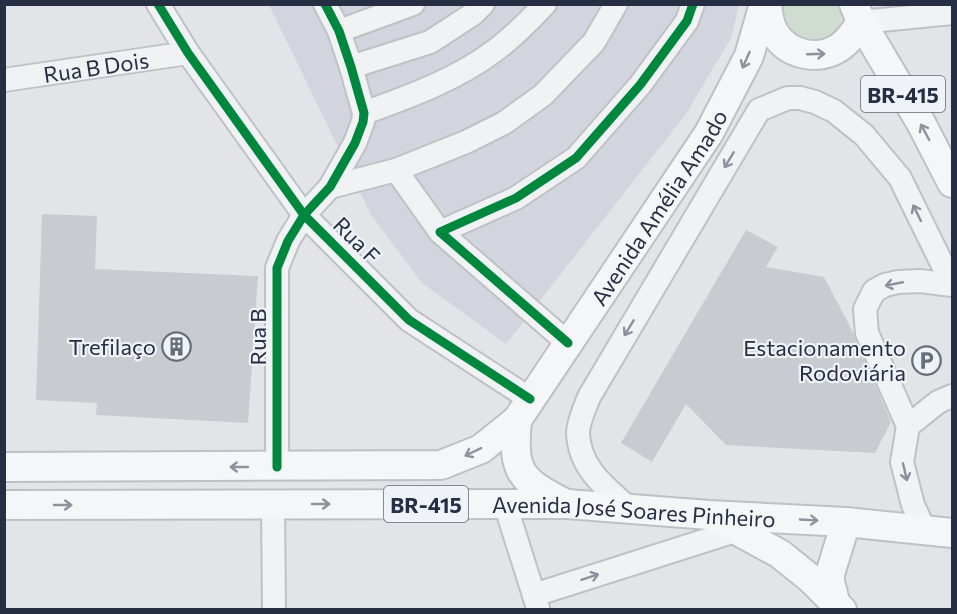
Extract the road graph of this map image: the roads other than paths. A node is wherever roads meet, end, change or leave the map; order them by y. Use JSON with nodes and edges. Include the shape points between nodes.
{"nodes":[{"id":1,"x":158,"y":4,"type":"edge"},
{"id":2,"x":325,"y":4,"type":"edge"},
{"id":3,"x":413,"y":4,"type":"edge"},
{"id":4,"x":483,"y":4,"type":"edge"},
{"id":5,"x":545,"y":4,"type":"edge"},
{"id":6,"x":616,"y":4,"type":"edge"},
{"id":7,"x":693,"y":4,"type":"edge"},
{"id":8,"x":765,"y":4,"type":"edge"},
{"id":9,"x":858,"y":13,"type":"edge"},
{"id":10,"x":952,"y":13,"type":"edge"},
{"id":11,"x":339,"y":31,"type":"junction"},
{"id":12,"x":188,"y":53,"type":"junction"},
{"id":13,"x":351,"y":67,"type":"junction"},
{"id":14,"x":4,"y":80,"type":"edge"},
{"id":15,"x":364,"y":113,"type":"junction"},
{"id":16,"x":396,"y":170,"type":"junction"},
{"id":17,"x":952,"y":183,"type":"edge"},
{"id":18,"x":330,"y":187,"type":"junction"},
{"id":19,"x":304,"y":215,"type":"junction"},
{"id":20,"x":440,"y":232,"type":"junction"},
{"id":21,"x":952,"y":285,"type":"edge"},
{"id":22,"x":568,"y":343,"type":"junction"},
{"id":23,"x":952,"y":396,"type":"edge"},
{"id":24,"x":524,"y":409,"type":"junction"},
{"id":25,"x":908,"y":426,"type":"junction"},
{"id":26,"x":4,"y":467,"type":"edge"},
{"id":27,"x":277,"y":467,"type":"junction"},
{"id":28,"x":273,"y":504,"type":"junction"},
{"id":29,"x":505,"y":504,"type":"junction"},
{"id":30,"x":567,"y":504,"type":"junction"},
{"id":31,"x":4,"y":505,"type":"edge"},
{"id":32,"x":630,"y":509,"type":"junction"},
{"id":33,"x":709,"y":515,"type":"junction"},
{"id":34,"x":846,"y":522,"type":"junction"},
{"id":35,"x":942,"y":530,"type":"edge"},
{"id":36,"x":735,"y":531,"type":"junction"},
{"id":37,"x":536,"y":602,"type":"edge"},
{"id":38,"x":833,"y":608,"type":"edge"},
{"id":39,"x":274,"y":609,"type":"edge"}],
"edges":[{"from":1,"to":12,"type":"street","name":"Rua F"},
{"from":2,"to":11,"type":"street"},
{"from":3,"to":11,"type":"street"},
{"from":4,"to":13,"type":"street","via":[[430,42]]},
{"from":5,"to":15,"type":"street","via":[[499,48],[467,69],[421,92]]},
{"from":6,"to":16,"type":"street","via":[[594,42],[543,95],[504,123]]},
{"from":7,"to":20,"type":"street","via":[[687,21],[640,85],[576,158],[516,198]]},
{"from":8,"to":9,"type":"main road","one_way":true,"via":[[773,31],[782,43],[810,56],[840,47]]},
{"from":8,"to":22,"type":"main road","name":"Avenida Amélia Amado","number":"BR-415","one_way":true,"via":[[749,56],[709,133]]},
{"from":9,"to":10,"type":"street"},
{"from":17,"to":9,"type":"main road","number":"BR-415","one_way":true},
{"from":11,"to":13,"type":"street"},
{"from":12,"to":14,"type":"street","name":"Rua B Dois"},
{"from":12,"to":19,"type":"street","name":"Rua F"},
{"from":13,"to":15,"type":"street"},
{"from":15,"to":18,"type":"street","name":"Rua B","via":[[361,130]]},
{"from":16,"to":18,"type":"street"},
{"from":16,"to":20,"type":"street"},
{"from":18,"to":19,"type":"street","name":"Rua B"},
{"from":19,"to":24,"type":"street","name":"Rua F","via":[[410,320]]},
{"from":19,"to":27,"type":"street","name":"Rua B","via":[[277,268]]},
{"from":20,"to":22,"type":"street"},
{"from":21,"to":25,"type":"street","one_way":true,"via":[[920,281],[885,285],[874,291],[865,309],[867,333]]},
{"from":21,"to":32,"type":"street","one_way":true,"via":[[900,178],[864,135],[834,111],[800,98],[788,98],[759,110],[589,397],[578,432],[584,463]]},
{"from":22,"to":24,"type":"main road","name":"Avenida Amélia Amado","number":"BR-415"},
{"from":23,"to":25,"type":"street"},
{"from":24,"to":27,"type":"main road","number":"BR-415","one_way":true,"via":[[481,449],[441,465]]},
{"from":24,"to":30,"type":"main road","via":[[514,449],[523,475],[538,489]]},
{"from":25,"to":35,"type":"street","one_way":true,"via":[[902,462],[913,505]]},
{"from":27,"to":26,"type":"main road","number":"BR-415","one_way":true},
{"from":28,"to":29,"type":"main road","name":"Avenida José Soares Pinheiro","number":"BR-415","one_way":true},
{"from":31,"to":28,"type":"main road","name":"Avenida José Soares Pinheiro","number":"BR-415","one_way":true},
{"from":28,"to":39,"type":"street"},
{"from":29,"to":30,"type":"main road","name":"Avenida José Soares Pinheiro","number":"BR-415"},
{"from":29,"to":37,"type":"street"},
{"from":30,"to":32,"type":"main road","name":"Avenida José Soares Pinheiro","number":"BR-415"},
{"from":32,"to":33,"type":"main road","name":"Avenida José Soares Pinheiro","number":"BR-415"},
{"from":33,"to":34,"type":"main road","name":"Avenida José Soares Pinheiro","number":"BR-415","one_way":true},
{"from":33,"to":36,"type":"main road"},
{"from":34,"to":35,"type":"main road","name":"Avenida José Soares Pinheiro","number":"BR-415"},
{"from":34,"to":38,"type":"main road","via":[[830,574]]},
{"from":37,"to":36,"type":"street","name":"Avenida José Soares Pinheiro","one_way":true},
{"from":36,"to":38,"type":"main road","via":[[780,554],[811,579]]}]}
